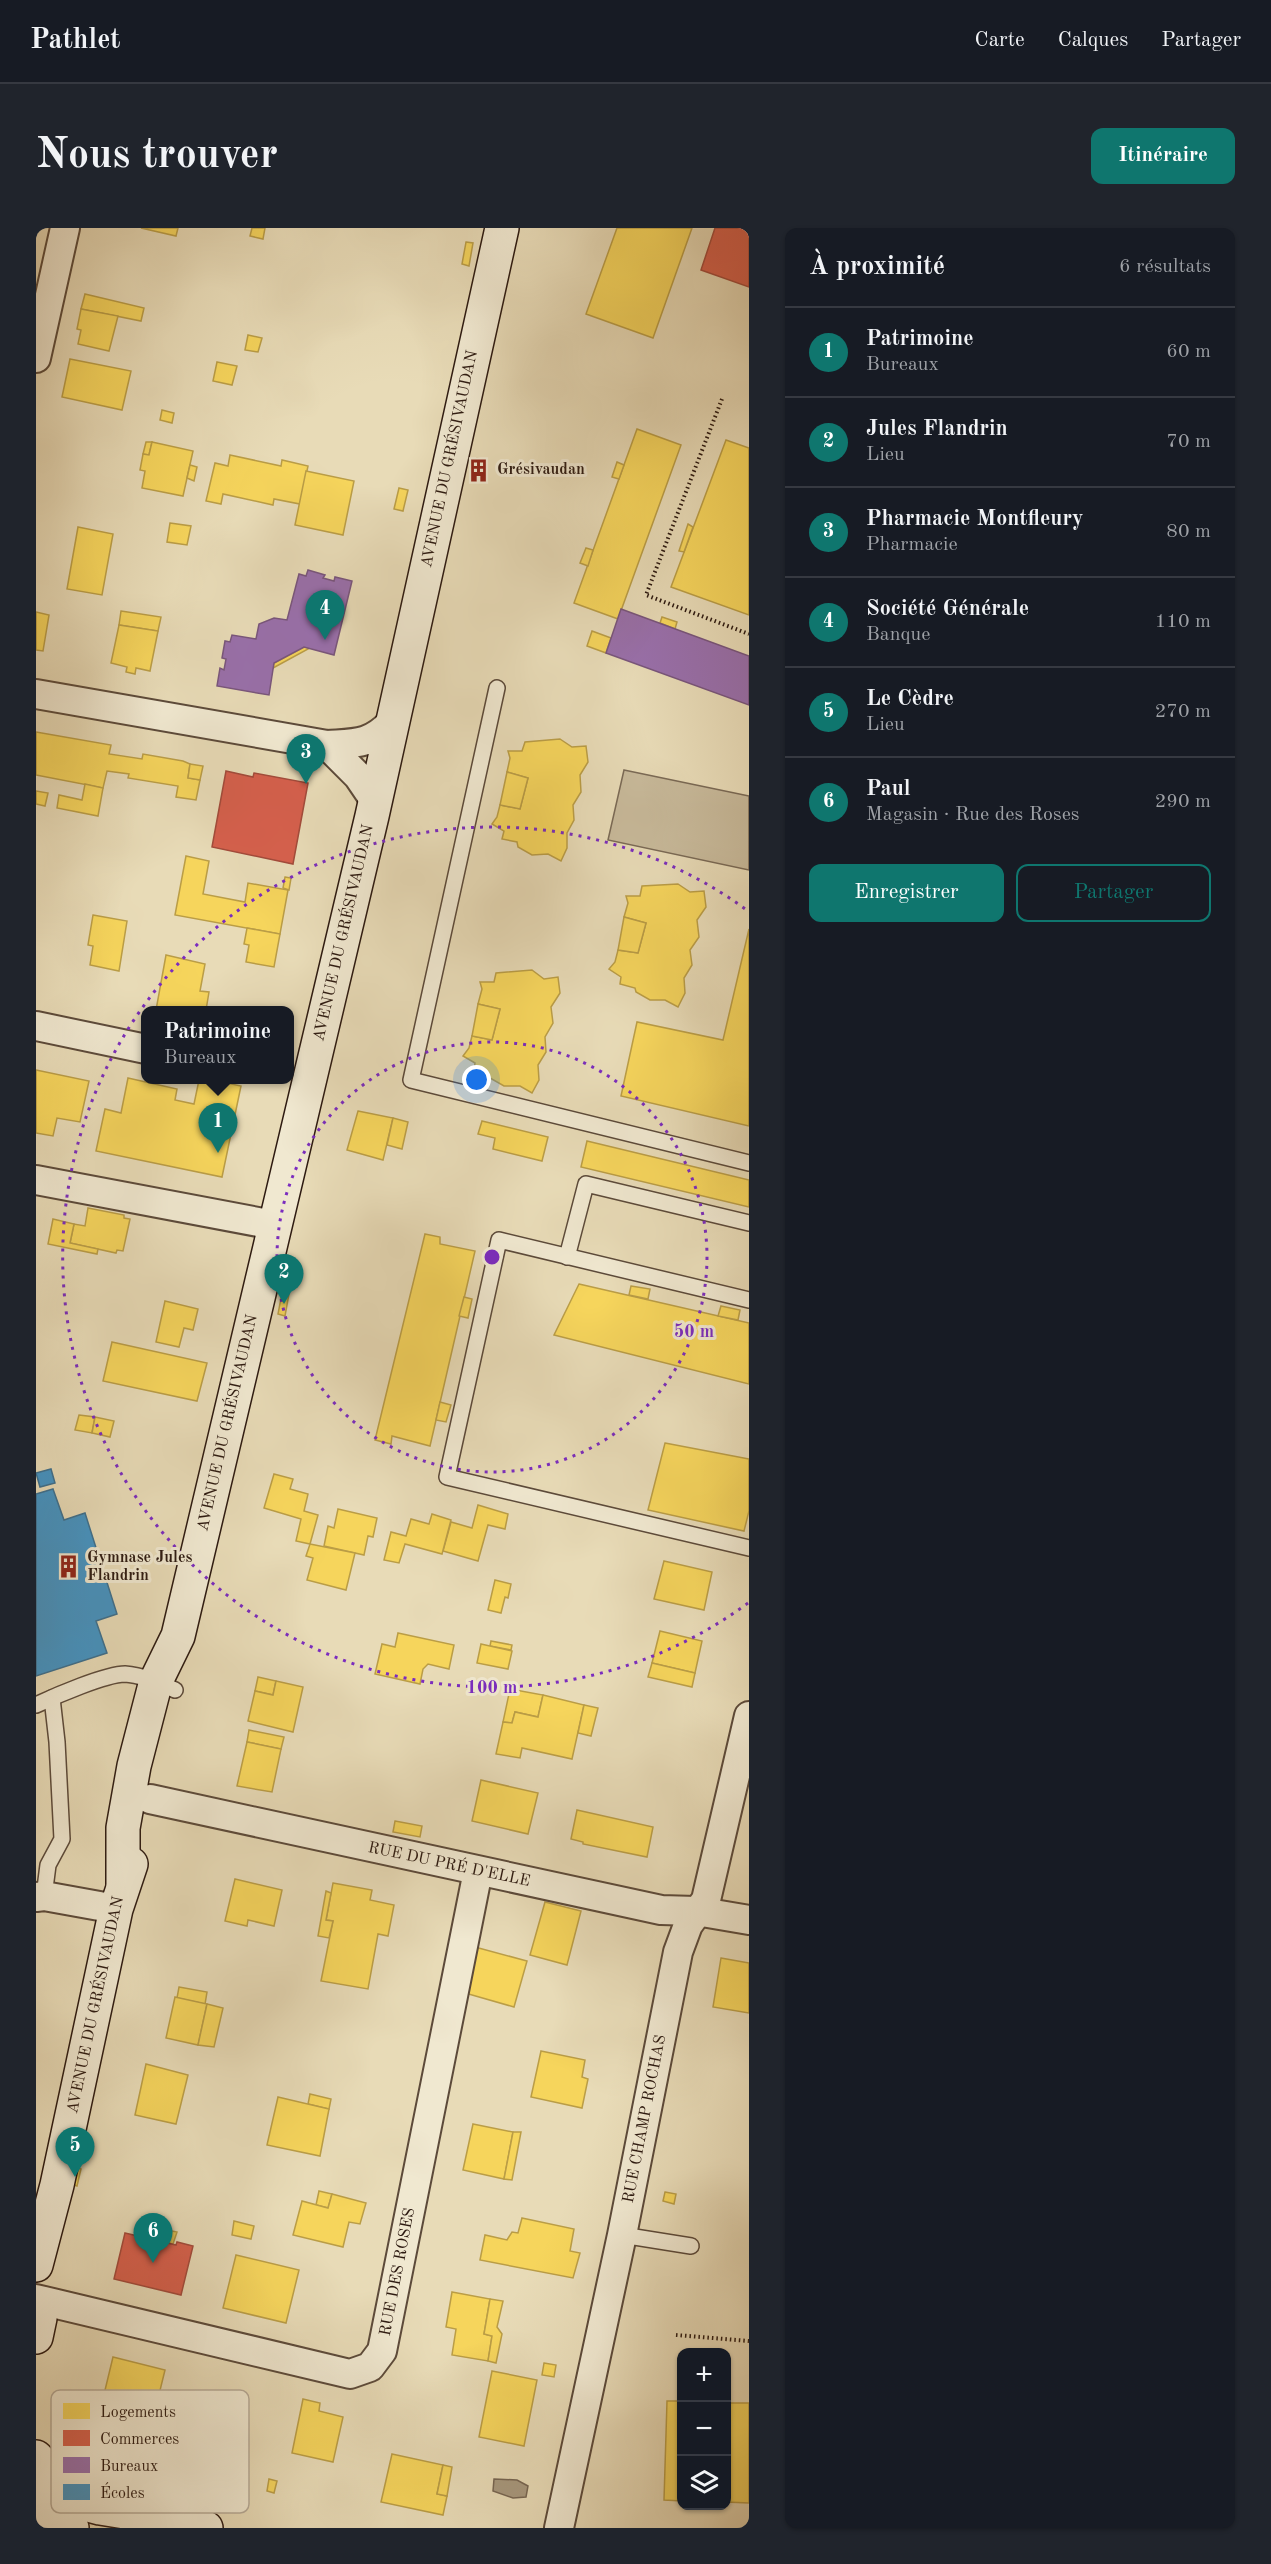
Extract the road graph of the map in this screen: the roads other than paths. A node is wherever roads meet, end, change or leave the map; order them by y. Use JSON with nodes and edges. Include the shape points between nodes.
{"nodes":[{"id":1,"x":65,"y":228,"type":"edge"},
{"id":2,"x":502,"y":228,"type":"edge"},
{"id":3,"x":36,"y":358,"type":"edge"},
{"id":4,"x":497,"y":688,"type":"dead end"},
{"id":5,"x":36,"y":694,"type":"edge"},
{"id":6,"x":391,"y":723,"type":"junction"},
{"id":7,"x":327,"y":745,"type":"junction"},
{"id":8,"x":375,"y":801,"type":"junction"},
{"id":9,"x":36,"y":1026,"type":"edge"},
{"id":10,"x":141,"y":1047,"type":"edge"},
{"id":11,"x":299,"y":1077,"type":"edge"},
{"id":12,"x":749,"y":1163,"type":"edge"},
{"id":13,"x":36,"y":1180,"type":"edge"},
{"id":14,"x":749,"y":1223,"type":"edge"},
{"id":15,"x":273,"y":1225,"type":"junction"},
{"id":16,"x":567,"y":1257,"type":"junction"},
{"id":17,"x":749,"y":1300,"type":"edge"},
{"id":18,"x":749,"y":1548,"type":"edge"},
{"id":19,"x":166,"y":1686,"type":"junction"},
{"id":20,"x":52,"y":1698,"type":"junction"},
{"id":21,"x":36,"y":1705,"type":"edge"},
{"id":22,"x":749,"y":1716,"type":"edge"},
{"id":23,"x":150,"y":1799,"type":"junction"},
{"id":24,"x":42,"y":1861,"type":"edge"},
{"id":25,"x":478,"y":1871,"type":"junction"},
{"id":26,"x":40,"y":1896,"type":"edge"},
{"id":27,"x":120,"y":1897,"type":"junction"},
{"id":28,"x":696,"y":1911,"type":"junction"},
{"id":29,"x":749,"y":1920,"type":"edge"},
{"id":30,"x":622,"y":2235,"type":"junction"},
{"id":31,"x":691,"y":2247,"type":"dead end"},
{"id":32,"x":36,"y":2265,"type":"edge"},
{"id":33,"x":36,"y":2299,"type":"edge"},
{"id":34,"x":36,"y":2312,"type":"edge"},
{"id":35,"x":36,"y":2337,"type":"edge"},
{"id":36,"x":36,"y":2457,"type":"edge"},
{"id":37,"x":51,"y":2473,"type":"edge"},
{"id":38,"x":36,"y":2491,"type":"edge"},
{"id":39,"x":51,"y":2495,"type":"edge"},
{"id":40,"x":137,"y":2513,"type":"edge"},
{"id":41,"x":155,"y":2513,"type":"edge"},
{"id":42,"x":159,"y":2516,"type":"junction"},
{"id":43,"x":36,"y":2523,"type":"edge"},
{"id":44,"x":72,"y":2528,"type":"edge"},
{"id":45,"x":206,"y":2528,"type":"edge"},
{"id":46,"x":558,"y":2528,"type":"edge"}],
"edges":[{"from":1,"to":3,"type":"street"},
{"from":2,"to":6,"type":"street","name":"AVENUE DU GRÉSIVAUDAN"},
{"from":4,"to":12,"type":"lane","via":[[411,1080]]},
{"from":5,"to":7,"type":"street"},
{"from":6,"to":7,"type":"street","via":[[367,741]]},
{"from":6,"to":8,"type":"street","name":"AVENUE DU GRÉSIVAUDAN"},
{"from":7,"to":8,"type":"street","via":[[358,776]]},
{"from":8,"to":11,"type":"street","name":"AVENUE DU GRÉSIVAUDAN"},
{"from":9,"to":10,"type":"street"},
{"from":11,"to":15,"type":"street","name":"AVENUE DU GRÉSIVAUDAN"},
{"from":13,"to":15,"type":"street"},
{"from":14,"to":16,"type":"lane","via":[[586,1184]]},
{"from":15,"to":19,"type":"street","name":"AVENUE DU GRÉSIVAUDAN","via":[[178,1636],[181,1665]]},
{"from":16,"to":17,"type":"lane"},
{"from":16,"to":18,"type":"lane","via":[[499,1240],[447,1477]]},
{"from":19,"to":20,"type":"lane","via":[[125,1674]]},
{"from":19,"to":23,"type":"street","name":"AVENUE DU GRÉSIVAUDAN"},
{"from":19,"to":27,"type":"street","name":"AVENUE DU GRÉSIVAUDAN","via":[[134,1766],[123,1828]]},
{"from":20,"to":21,"type":"lane"},
{"from":20,"to":24,"type":"lane","via":[[62,1839]]},
{"from":22,"to":28,"type":"street","name":"RUE CHAMP ROCHAS","via":[[706,1900]]},
{"from":23,"to":25,"type":"street","name":"RUE DU PRÉ D'ELLE"},
{"from":23,"to":27,"type":"street","name":"AVENUE DU GRÉSIVAUDAN"},
{"from":24,"to":26,"type":"lane"},
{"from":25,"to":28,"type":"street","name":"RUE DU PRÉ D'ELLE","via":[[661,1910]]},
{"from":25,"to":33,"type":"street","name":"RUE DES ROSES","via":[[382,2351],[370,2367],[350,2374]]},
{"from":26,"to":27,"type":"street"},
{"from":27,"to":32,"type":"street","name":"AVENUE DU GRÉSIVAUDAN"},
{"from":28,"to":29,"type":"street","name":"RUE DU PRÉ D'ELLE"},
{"from":28,"to":30,"type":"street","name":"RUE CHAMP ROCHAS","via":[[678,1952]]},
{"from":30,"to":31,"type":"lane"},
{"from":30,"to":46,"type":"street","name":"RUE CHAMP ROCHAS"},
{"from":34,"to":35,"type":"street","via":[[40,2318]]},
{"from":36,"to":37,"type":"street"},
{"from":38,"to":39,"type":"street"},
{"from":40,"to":42,"type":"street"},
{"from":41,"to":42,"type":"street"},
{"from":42,"to":45,"type":"street"},
{"from":43,"to":44,"type":"street"}]}
